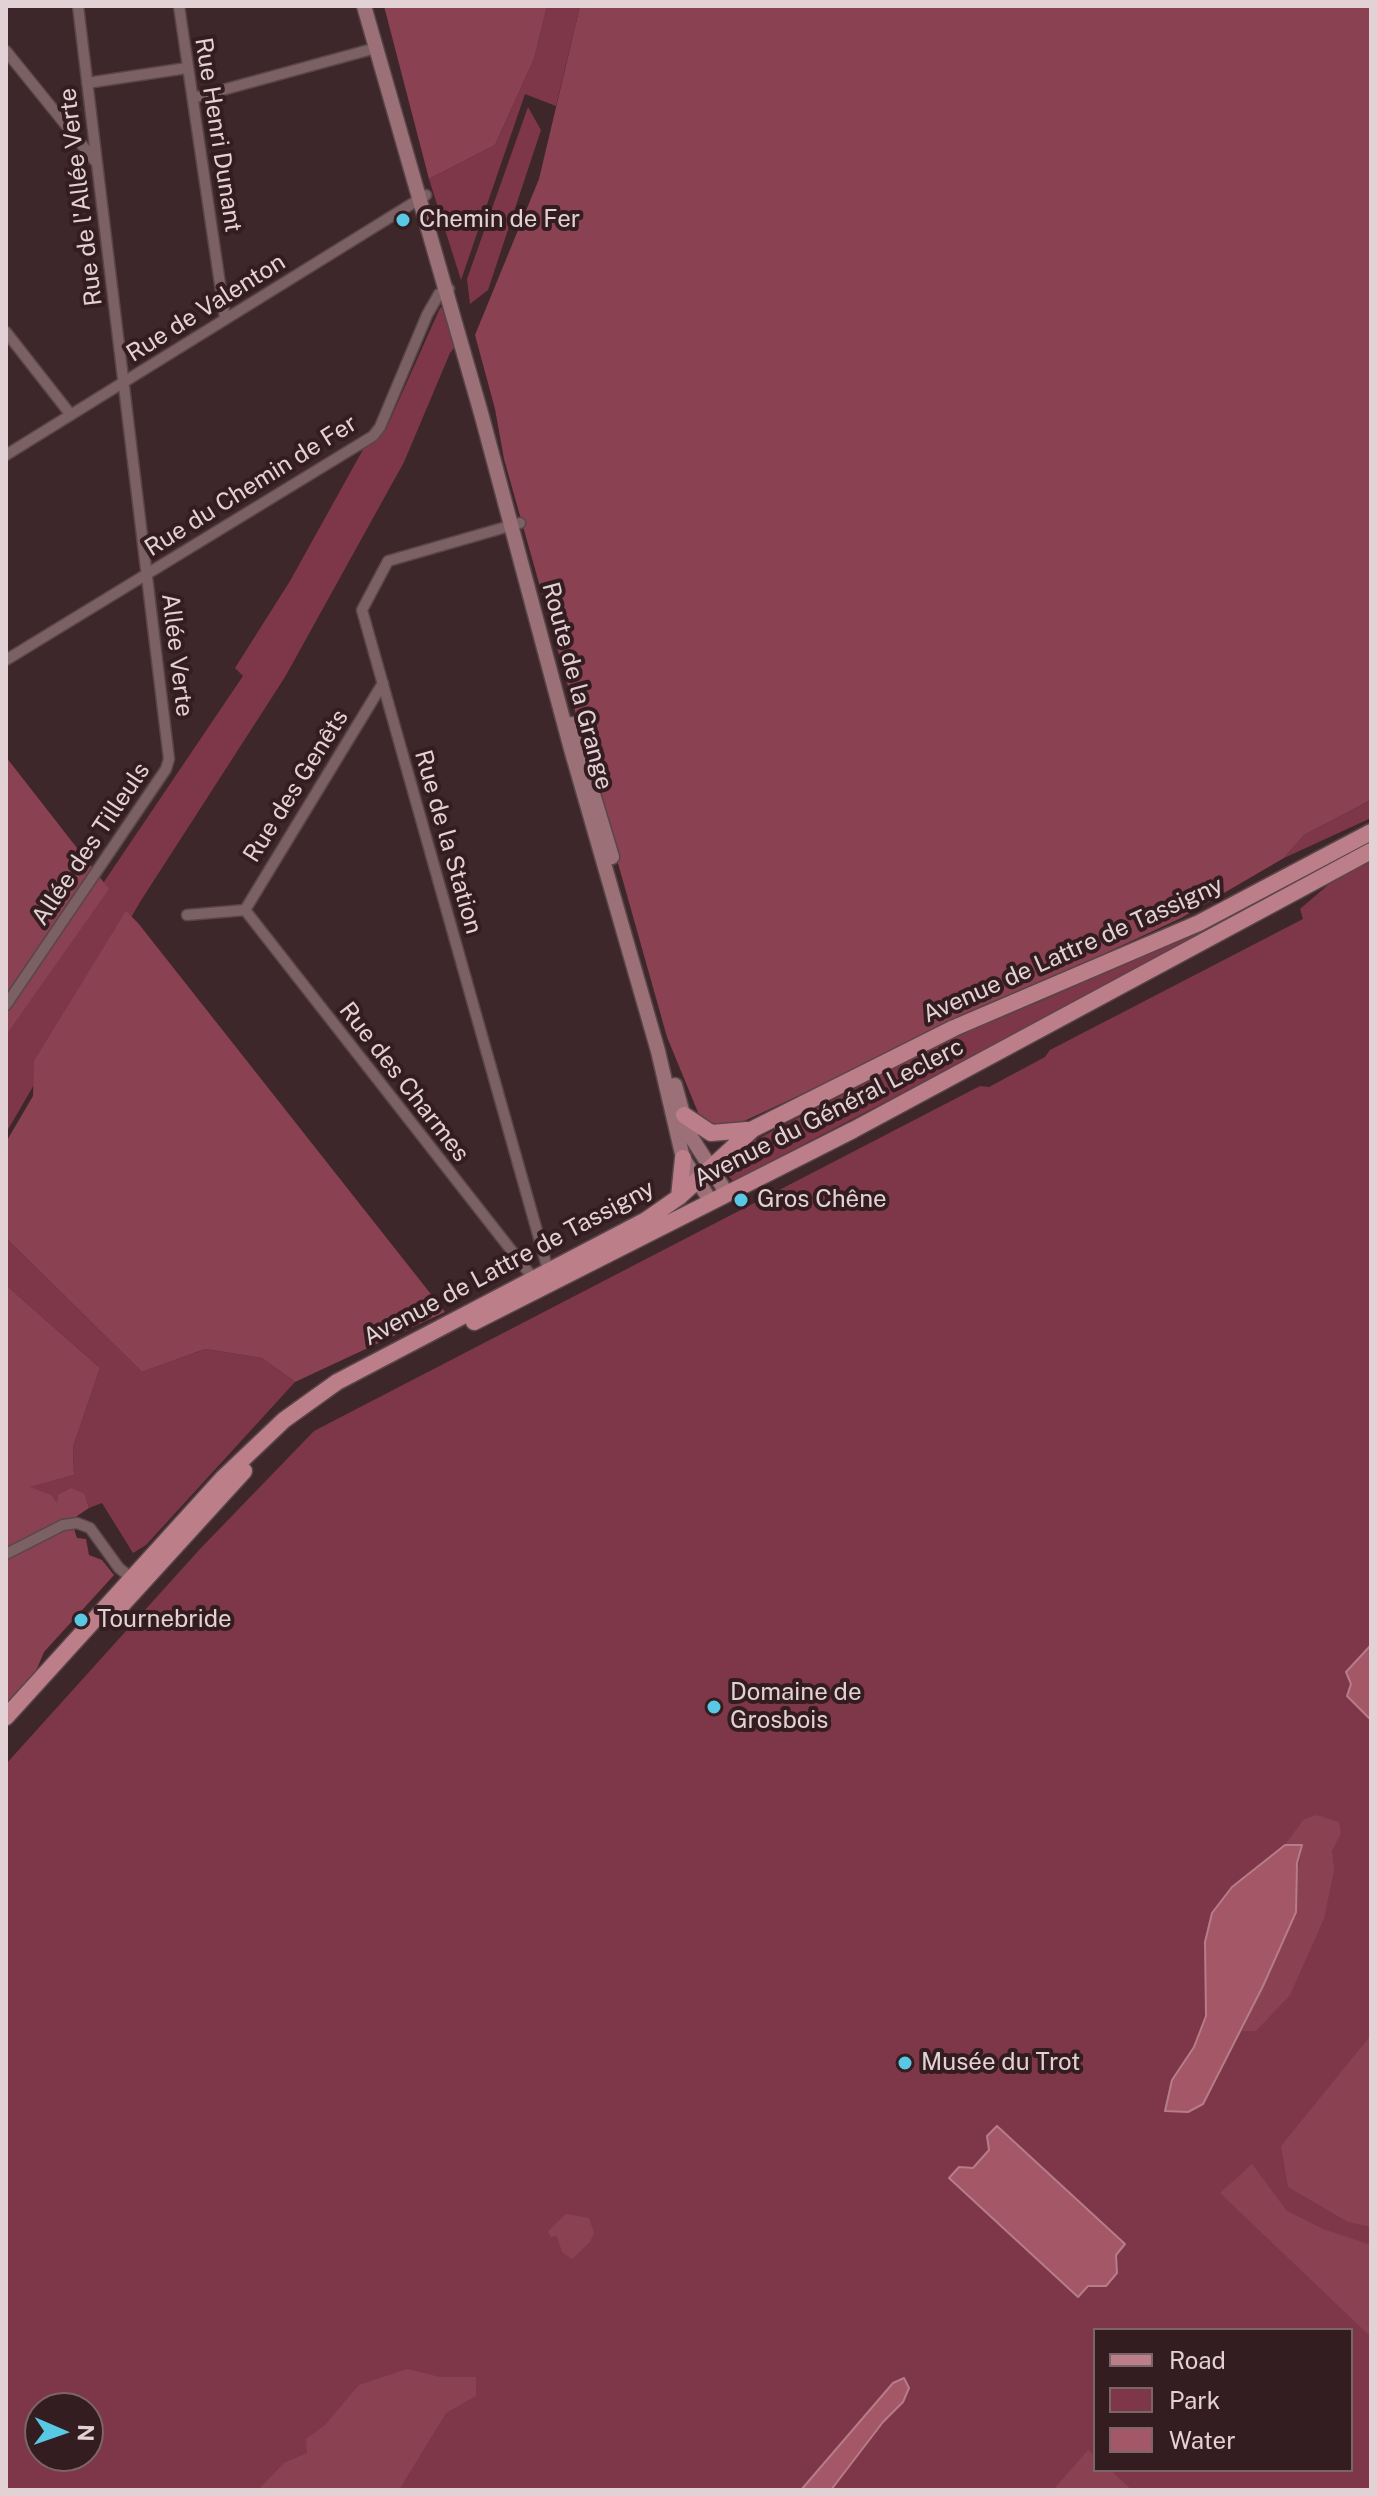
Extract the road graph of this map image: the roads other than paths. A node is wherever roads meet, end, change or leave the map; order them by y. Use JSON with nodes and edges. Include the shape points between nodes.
{"nodes":[{"id":1,"x":78,"y":6,"type":"edge"},
{"id":2,"x":179,"y":6,"type":"edge"},
{"id":3,"x":364,"y":6,"type":"edge"},
{"id":4,"x":373,"y":6,"type":"edge"},
{"id":5,"x":376,"y":48,"type":"junction"},
{"id":6,"x":6,"y":51,"type":"edge"},
{"id":7,"x":187,"y":68,"type":"junction"},
{"id":8,"x":87,"y":83,"type":"junction"},
{"id":9,"x":193,"y":98,"type":"junction"},
{"id":10,"x":96,"y":163,"type":"junction"},
{"id":11,"x":423,"y":198,"type":"junction"},
{"id":12,"x":449,"y":289,"type":"junction"},
{"id":13,"x":225,"y":318,"type":"junction"},
{"id":14,"x":6,"y":332,"type":"edge"},
{"id":15,"x":124,"y":383,"type":"junction"},
{"id":16,"x":71,"y":415,"type":"junction"},
{"id":17,"x":6,"y":455,"type":"edge"},
{"id":18,"x":515,"y":524,"type":"junction"},
{"id":19,"x":146,"y":574,"type":"junction"},
{"id":20,"x":6,"y":660,"type":"edge"},
{"id":21,"x":383,"y":683,"type":"junction"},
{"id":22,"x":168,"y":742,"type":"joint"},
{"id":23,"x":1371,"y":832,"type":"edge"},
{"id":24,"x":1371,"y":851,"type":"edge"},
{"id":25,"x":245,"y":910,"type":"junction"},
{"id":26,"x":187,"y":915,"type":"dead end"},
{"id":27,"x":6,"y":1005,"type":"edge"},
{"id":28,"x":678,"y":1117,"type":"junction"},
{"id":29,"x":753,"y":1129,"type":"junction"},
{"id":30,"x":683,"y":1158,"type":"junction"},
{"id":31,"x":709,"y":1167,"type":"junction"},
{"id":32,"x":696,"y":1180,"type":"junction"},
{"id":33,"x":726,"y":1192,"type":"junction"},
{"id":34,"x":679,"y":1197,"type":"junction"},
{"id":35,"x":710,"y":1200,"type":"junction"},
{"id":36,"x":540,"y":1274,"type":"junction"},
{"id":37,"x":6,"y":1554,"type":"edge"},
{"id":38,"x":135,"y":1582,"type":"junction"},
{"id":39,"x":6,"y":1717,"type":"edge"},
{"id":40,"x":6,"y":1733,"type":"edge"}],
"edges":[{"from":1,"to":8,"type":"street","name":"Rue de l'Allée Verte"},
{"from":2,"to":7,"type":"street","name":"Rue Henri Dunant"},
{"from":3,"to":5,"type":"main road"},
{"from":4,"to":11,"type":"main road"},
{"from":5,"to":9,"type":"street"},
{"from":5,"to":11,"type":"main road"},
{"from":6,"to":10,"type":"street"},
{"from":7,"to":8,"type":"street"},
{"from":7,"to":9,"type":"street","name":"Rue Henri Dunant"},
{"from":8,"to":10,"type":"street","name":"Rue de l'Allée Verte"},
{"from":9,"to":13,"type":"street","name":"Rue Henri Dunant"},
{"from":10,"to":15,"type":"street","name":"Rue de l'Allée Verte"},
{"from":11,"to":12,"type":"main road","name":"Route de la Grange"},
{"from":11,"to":13,"type":"street","name":"Rue de Valenton"},
{"from":12,"to":18,"type":"main road","name":"Route de la Grange"},
{"from":12,"to":19,"type":"street","name":"Rue du Chemin de Fer","via":[[439,294],[427,315],[373,436]]},
{"from":13,"to":15,"type":"street","name":"Rue de Valenton"},
{"from":14,"to":16,"type":"street"},
{"from":15,"to":16,"type":"street","name":"Rue de Valenton"},
{"from":15,"to":19,"type":"street","name":"Allée Verte"},
{"from":16,"to":17,"type":"street","name":"Rue de Valenton"},
{"from":18,"to":21,"type":"street","name":"Rue de la Station","via":[[388,561],[362,610]]},
{"from":18,"to":28,"type":"main road","name":"Route de la Grange"},
{"from":19,"to":20,"type":"street","name":"Rue du Chemin de Fer"},
{"from":19,"to":22,"type":"street","name":"Allée Verte"},
{"from":21,"to":25,"type":"street","name":"Rue des Genêts"},
{"from":21,"to":36,"type":"street","name":"Rue de la Station"},
{"from":22,"to":27,"type":"street","name":"Allée des Tilleuls","via":[[166,769]]},
{"from":23,"to":29,"type":"main road","name":"Avenue de Lattre de Tassigny","via":[[1199,923],[954,1028]]},
{"from":24,"to":33,"type":"main road","name":"Avenue du Général Leclerc","via":[[920,1095]]},
{"from":25,"to":26,"type":"street"},
{"from":25,"to":36,"type":"street","name":"Rue des Charmes"},
{"from":28,"to":29,"type":"main road","via":[[711,1133]]},
{"from":28,"to":30,"type":"main road","name":"Route de la Grange"},
{"from":28,"to":31,"type":"main road","name":"Route de la Grange"},
{"from":29,"to":31,"type":"main road","name":"Avenue de Lattre de Tassigny"},
{"from":30,"to":32,"type":"main road","name":"Route de la Grange"},
{"from":30,"to":34,"type":"main road"},
{"from":31,"to":32,"type":"main road","name":"Avenue de Lattre de Tassigny"},
{"from":31,"to":33,"type":"main road","name":"Route de la Grange"},
{"from":32,"to":34,"type":"main road","name":"Avenue de Lattre de Tassigny"},
{"from":32,"to":35,"type":"main road","name":"Route de la Grange"},
{"from":33,"to":35,"type":"main road","name":"Avenue du Général Leclerc"},
{"from":34,"to":36,"type":"main road","name":"Avenue de Lattre de Tassigny","via":[[646,1220]]},
{"from":35,"to":38,"type":"main road","name":"Avenue du Général Leclerc","via":[[327,1400],[289,1428]]},
{"from":36,"to":38,"type":"main road","name":"Avenue de Lattre de Tassigny","via":[[308,1402],[224,1477]]},
{"from":37,"to":38,"type":"street","via":[[77,1523],[90,1528]]},
{"from":38,"to":39,"type":"main road","name":"Avenue de Lattre de Tassigny"},
{"from":38,"to":40,"type":"main road"}]}
